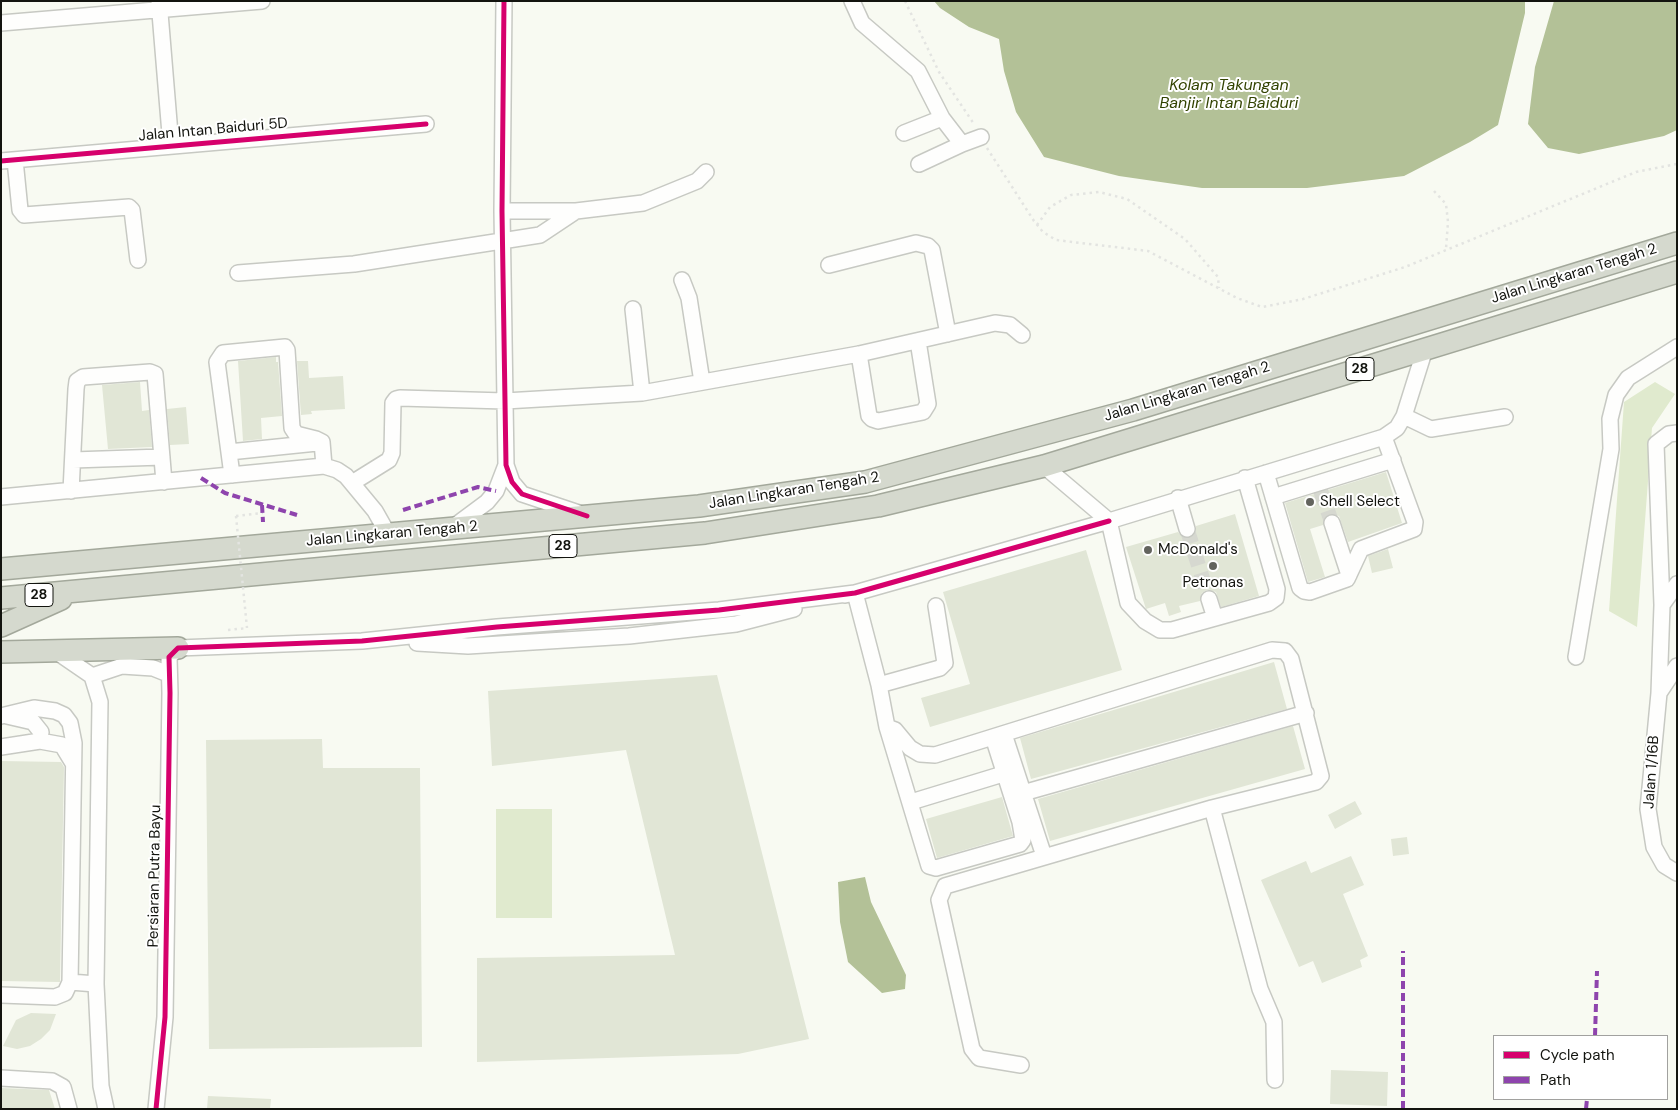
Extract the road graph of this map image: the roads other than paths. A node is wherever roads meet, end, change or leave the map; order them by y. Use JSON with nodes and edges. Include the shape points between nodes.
{"nodes":[{"id":1,"x":262,"y":1,"type":"edge"},
{"id":2,"x":504,"y":1,"type":"edge"},
{"id":3,"x":852,"y":1,"type":"edge"},
{"id":4,"x":159,"y":5,"type":"edge"},
{"id":5,"x":1,"y":23,"type":"edge"},
{"id":6,"x":942,"y":118,"type":"junction"},
{"id":7,"x":426,"y":124,"type":"dead end"},
{"id":8,"x":904,"y":133,"type":"dead end"},
{"id":9,"x":981,"y":137,"type":"road end"},
{"id":10,"x":962,"y":144,"type":"junction"},
{"id":11,"x":170,"y":146,"type":"junction"},
{"id":12,"x":8,"y":161,"type":"edge"},
{"id":13,"x":919,"y":164,"type":"dead end"},
{"id":14,"x":706,"y":172,"type":"dead end"},
{"id":15,"x":502,"y":211,"type":"junction"},
{"id":16,"x":576,"y":211,"type":"junction"},
{"id":17,"x":502,"y":241,"type":"junction"},
{"id":18,"x":1677,"y":243,"type":"edge"},
{"id":19,"x":138,"y":260,"type":"dead end"},
{"id":20,"x":828,"y":265,"type":"dead end"},
{"id":21,"x":1677,"y":272,"type":"edge"},
{"id":22,"x":238,"y":273,"type":"dead end"},
{"id":23,"x":682,"y":280,"type":"dead end"},
{"id":24,"x":633,"y":309,"type":"dead end"},
{"id":25,"x":948,"y":334,"type":"junction"},
{"id":26,"x":1022,"y":335,"type":"dead end"},
{"id":27,"x":918,"y":341,"type":"junction"},
{"id":28,"x":1677,"y":347,"type":"edge"},
{"id":29,"x":1425,"y":349,"type":"junction"},
{"id":30,"x":859,"y":354,"type":"junction"},
{"id":31,"x":702,"y":382,"type":"junction"},
{"id":32,"x":642,"y":393,"type":"junction"},
{"id":33,"x":505,"y":401,"type":"junction"},
{"id":34,"x":1404,"y":416,"type":"junction"},
{"id":35,"x":1505,"y":417,"type":"dead end"},
{"id":36,"x":1677,"y":433,"type":"edge"},
{"id":37,"x":1384,"y":437,"type":"junction"},
{"id":38,"x":322,"y":442,"type":"junction"},
{"id":39,"x":229,"y":452,"type":"junction"},
{"id":40,"x":162,"y":457,"type":"junction"},
{"id":41,"x":73,"y":460,"type":"junction"},
{"id":42,"x":1392,"y":460,"type":"junction"},
{"id":43,"x":324,"y":466,"type":"junction"},
{"id":44,"x":506,"y":466,"type":"junction"},
{"id":45,"x":1044,"y":466,"type":"junction"},
{"id":46,"x":1266,"y":473,"type":"junction"},
{"id":47,"x":232,"y":476,"type":"junction"},
{"id":48,"x":1245,"y":478,"type":"junction"},
{"id":49,"x":164,"y":482,"type":"junction"},
{"id":50,"x":352,"y":483,"type":"junction"},
{"id":51,"x":71,"y":491,"type":"junction"},
{"id":52,"x":1,"y":497,"type":"edge"},
{"id":53,"x":1273,"y":497,"type":"junction"},
{"id":54,"x":1178,"y":498,"type":"junction"},
{"id":55,"x":587,"y":516,"type":"junction"},
{"id":56,"x":1109,"y":521,"type":"junction"},
{"id":57,"x":1332,"y":523,"type":"tunnel mouth"},
{"id":58,"x":452,"y":528,"type":"junction"},
{"id":59,"x":1187,"y":529,"type":"tunnel mouth"},
{"id":60,"x":388,"y":534,"type":"junction"},
{"id":61,"x":1,"y":569,"type":"edge"},
{"id":62,"x":1349,"y":575,"type":"junction"},
{"id":63,"x":1677,"y":584,"type":"edge"},
{"id":64,"x":78,"y":592,"type":"junction"},
{"id":65,"x":855,"y":593,"type":"junction"},
{"id":66,"x":1,"y":598,"type":"edge"},
{"id":67,"x":1208,"y":599,"type":"tunnel mouth"},
{"id":68,"x":1662,"y":605,"type":"junction"},
{"id":69,"x":936,"y":606,"type":"dead end"},
{"id":70,"x":1215,"y":618,"type":"junction"},
{"id":71,"x":1,"y":626,"type":"edge"},
{"id":72,"x":178,"y":648,"type":"junction"},
{"id":73,"x":1,"y":652,"type":"edge"},
{"id":74,"x":57,"y":652,"type":"junction"},
{"id":75,"x":1576,"y":657,"type":"dead end"},
{"id":76,"x":1677,"y":666,"type":"edge"},
{"id":77,"x":168,"y":674,"type":"junction"},
{"id":78,"x":92,"y":676,"type":"junction"},
{"id":79,"x":878,"y":685,"type":"junction"},
{"id":80,"x":1659,"y":693,"type":"junction"},
{"id":81,"x":1306,"y":713,"type":"junction"},
{"id":82,"x":2,"y":715,"type":"edge"},
{"id":83,"x":887,"y":727,"type":"junction"},
{"id":84,"x":999,"y":736,"type":"junction"},
{"id":85,"x":40,"y":741,"type":"junction"},
{"id":86,"x":1,"y":747,"type":"edge"},
{"id":87,"x":73,"y":762,"type":"junction"},
{"id":88,"x":1003,"y":774,"type":"junction"},
{"id":89,"x":1023,"y":793,"type":"junction"},
{"id":90,"x":911,"y":802,"type":"junction"},
{"id":91,"x":1212,"y":808,"type":"junction"},
{"id":92,"x":1044,"y":856,"type":"junction"},
{"id":93,"x":1677,"y":873,"type":"edge"},
{"id":94,"x":70,"y":982,"type":"junction"},
{"id":95,"x":96,"y":984,"type":"junction"},
{"id":96,"x":6,"y":990,"type":"edge"},
{"id":97,"x":1021,"y":1065,"type":"dead end"},
{"id":98,"x":1,"y":1078,"type":"edge"},
{"id":99,"x":1275,"y":1080,"type":"dead end"},
{"id":100,"x":69,"y":1109,"type":"edge"},
{"id":101,"x":106,"y":1109,"type":"edge"},
{"id":102,"x":156,"y":1109,"type":"edge"}],
"edges":[{"from":1,"to":4,"type":"street"},
{"from":2,"to":15,"type":"street"},
{"from":3,"to":6,"type":"street","via":[[862,23],[918,71]]},
{"from":4,"to":5,"type":"street"},
{"from":4,"to":11,"type":"street"},
{"from":6,"to":8,"type":"street"},
{"from":6,"to":10,"type":"street"},
{"from":7,"to":11,"type":"street","name":"Jalan Intan Baiduri 5D"},
{"from":9,"to":10,"type":"street"},
{"from":10,"to":13,"type":"street"},
{"from":11,"to":12,"type":"street","name":"Jalan Intan Baiduri 5D"},
{"from":12,"to":19,"type":"street","via":[[24,215],[128,206],[132,210]]},
{"from":14,"to":16,"type":"street","via":[[697,181],[643,203]]},
{"from":15,"to":16,"type":"street"},
{"from":15,"to":17,"type":"street"},
{"from":16,"to":17,"type":"street","via":[[540,235]]},
{"from":17,"to":22,"type":"street","via":[[354,264]]},
{"from":17,"to":33,"type":"street"},
{"from":18,"to":55,"type":"highway","name":"Jalan Lingkaran Tengah 2","number":"28","via":[[1133,410],[865,482],[750,500]]},
{"from":20,"to":25,"type":"street","via":[[916,243],[928,246],[932,250]]},
{"from":21,"to":29,"type":"highway","name":"Jalan Lingkaran Tengah 2","number":"28"},
{"from":23,"to":31,"type":"street","via":[[689,298]]},
{"from":24,"to":32,"type":"street"},
{"from":25,"to":26,"type":"street","via":[[1002,323]]},
{"from":25,"to":27,"type":"street"},
{"from":27,"to":30,"type":"street"},
{"from":27,"to":30,"type":"street","via":[[928,404],[924,412],[878,421],[872,419]]},
{"from":28,"to":75,"type":"street","via":[[1628,378],[1616,395],[1610,419],[1611,449]]},
{"from":29,"to":34,"type":"street"},
{"from":29,"to":45,"type":"highway","name":"Jalan Lingkaran Tengah 2","number":"28"},
{"from":30,"to":31,"type":"street"},
{"from":31,"to":32,"type":"street"},
{"from":32,"to":33,"type":"street"},
{"from":33,"to":44,"type":"street"},
{"from":33,"to":50,"type":"street","via":[[396,399],[393,403],[392,453],[389,460]]},
{"from":34,"to":35,"type":"street","via":[[1431,429]]},
{"from":34,"to":37,"type":"street","via":[[1398,428]]},
{"from":36,"to":68,"type":"street","via":[[1669,434],[1656,444]]},
{"from":37,"to":42,"type":"street"},
{"from":37,"to":46,"type":"street"},
{"from":38,"to":39,"type":"street"},
{"from":38,"to":39,"type":"street","via":[[296,434],[292,428],[285,347],[223,353],[217,362]]},
{"from":38,"to":43,"type":"street"},
{"from":39,"to":47,"type":"street"},
{"from":40,"to":41,"type":"street"},
{"from":40,"to":41,"type":"street","via":[[155,374],[150,372],[77,380]]},
{"from":40,"to":49,"type":"street"},
{"from":41,"to":51,"type":"street"},
{"from":42,"to":53,"type":"street","via":[[1319,486]]},
{"from":42,"to":62,"type":"street","via":[[1415,522],[1414,529],[1361,549]]},
{"from":43,"to":47,"type":"street"},
{"from":43,"to":50,"type":"street","via":[[337,470]]},
{"from":44,"to":55,"type":"street","via":[[512,482],[522,494]]},
{"from":44,"to":58,"type":"street","via":[[496,491],[487,502]]},
{"from":45,"to":56,"type":"street"},
{"from":45,"to":64,"type":"highway","name":"Jalan Lingkaran Tengah 2","number":"28","via":[[878,506],[705,533]]},
{"from":46,"to":48,"type":"street"},
{"from":46,"to":53,"type":"street"},
{"from":47,"to":49,"type":"street"},
{"from":48,"to":54,"type":"street"},
{"from":48,"to":70,"type":"street","via":[[1277,589],[1276,598],[1269,603]]},
{"from":49,"to":51,"type":"street"},
{"from":50,"to":60,"type":"street","via":[[375,511]]},
{"from":51,"to":52,"type":"street"},
{"from":53,"to":62,"type":"street","via":[[1300,588],[1310,592],[1343,582]]},
{"from":54,"to":56,"type":"street"},
{"from":54,"to":59,"type":"street"},
{"from":55,"to":58,"type":"highway","name":"Jalan Lingkaran Tengah 2","number":"28"},
{"from":56,"to":65,"type":"street"},
{"from":56,"to":70,"type":"street","via":[[1128,603],[1145,621],[1160,630],[1172,630]]},
{"from":57,"to":62,"type":"street"},
{"from":58,"to":60,"type":"highway","name":"Jalan Lingkaran Tengah 2","number":"28"},
{"from":60,"to":61,"type":"highway","name":"Jalan Lingkaran Tengah 2","number":"28"},
{"from":63,"to":68,"type":"street"},
{"from":64,"to":66,"type":"highway","name":"Jalan Lingkaran Tengah 2","number":"28"},
{"from":64,"to":71,"type":"highway"},
{"from":65,"to":72,"type":"street","via":[[719,610],[362,641]]},
{"from":65,"to":79,"type":"street"},
{"from":67,"to":70,"type":"street"},
{"from":68,"to":80,"type":"street"},
{"from":69,"to":79,"type":"street","via":[[945,663],[940,668]]},
{"from":72,"to":74,"type":"highway"},
{"from":72,"to":77,"type":"street","name":"Persiaran Putra Bayu","via":[[168,657]]},
{"from":73,"to":74,"type":"highway"},
{"from":74,"to":78,"type":"street"},
{"from":76,"to":80,"type":"street","name":"Jalan 1/16B"},
{"from":77,"to":78,"type":"street","via":[[138,665],[122,666]]},
{"from":77,"to":102,"type":"street","name":"Persiaran Putra Bayu","via":[[165,1017]]},
{"from":78,"to":95,"type":"street","via":[[100,702]]},
{"from":79,"to":83,"type":"street"},
{"from":80,"to":93,"type":"street","name":"Jalan 1/16B","via":[[1648,809],[1654,846],[1664,865]]},
{"from":81,"to":84,"type":"street","via":[[1292,659],[1285,650],[1272,650]]},
{"from":81,"to":89,"type":"street"},
{"from":81,"to":91,"type":"street","via":[[1320,768],[1321,776],[1316,782]]},
{"from":82,"to":85,"type":"street","via":[[33,722],[41,732]]},
{"from":82,"to":87,"type":"street","via":[[34,708],[64,715],[70,723]]},
{"from":83,"to":84,"type":"street","via":[[895,730],[910,748],[920,754],[935,756]]},
{"from":83,"to":90,"type":"street"},
{"from":84,"to":88,"type":"street"},
{"from":84,"to":89,"type":"street"},
{"from":85,"to":86,"type":"street"},
{"from":85,"to":87,"type":"street","via":[[62,746]]},
{"from":87,"to":94,"type":"street"},
{"from":88,"to":90,"type":"street"},
{"from":88,"to":90,"type":"street","via":[[1024,836],[1020,844],[936,868],[929,866]]},
{"from":89,"to":92,"type":"street"},
{"from":91,"to":92,"type":"street"},
{"from":91,"to":99,"type":"street","via":[[1260,989],[1274,1022]]},
{"from":92,"to":97,"type":"street","via":[[945,886],[939,900],[972,1049],[979,1058]]},
{"from":94,"to":95,"type":"street"},
{"from":94,"to":96,"type":"street","via":[[65,993],[55,997]]},
{"from":95,"to":101,"type":"street","via":[[101,1086]]},
{"from":98,"to":100,"type":"street","via":[[52,1081],[63,1087]]}]}
